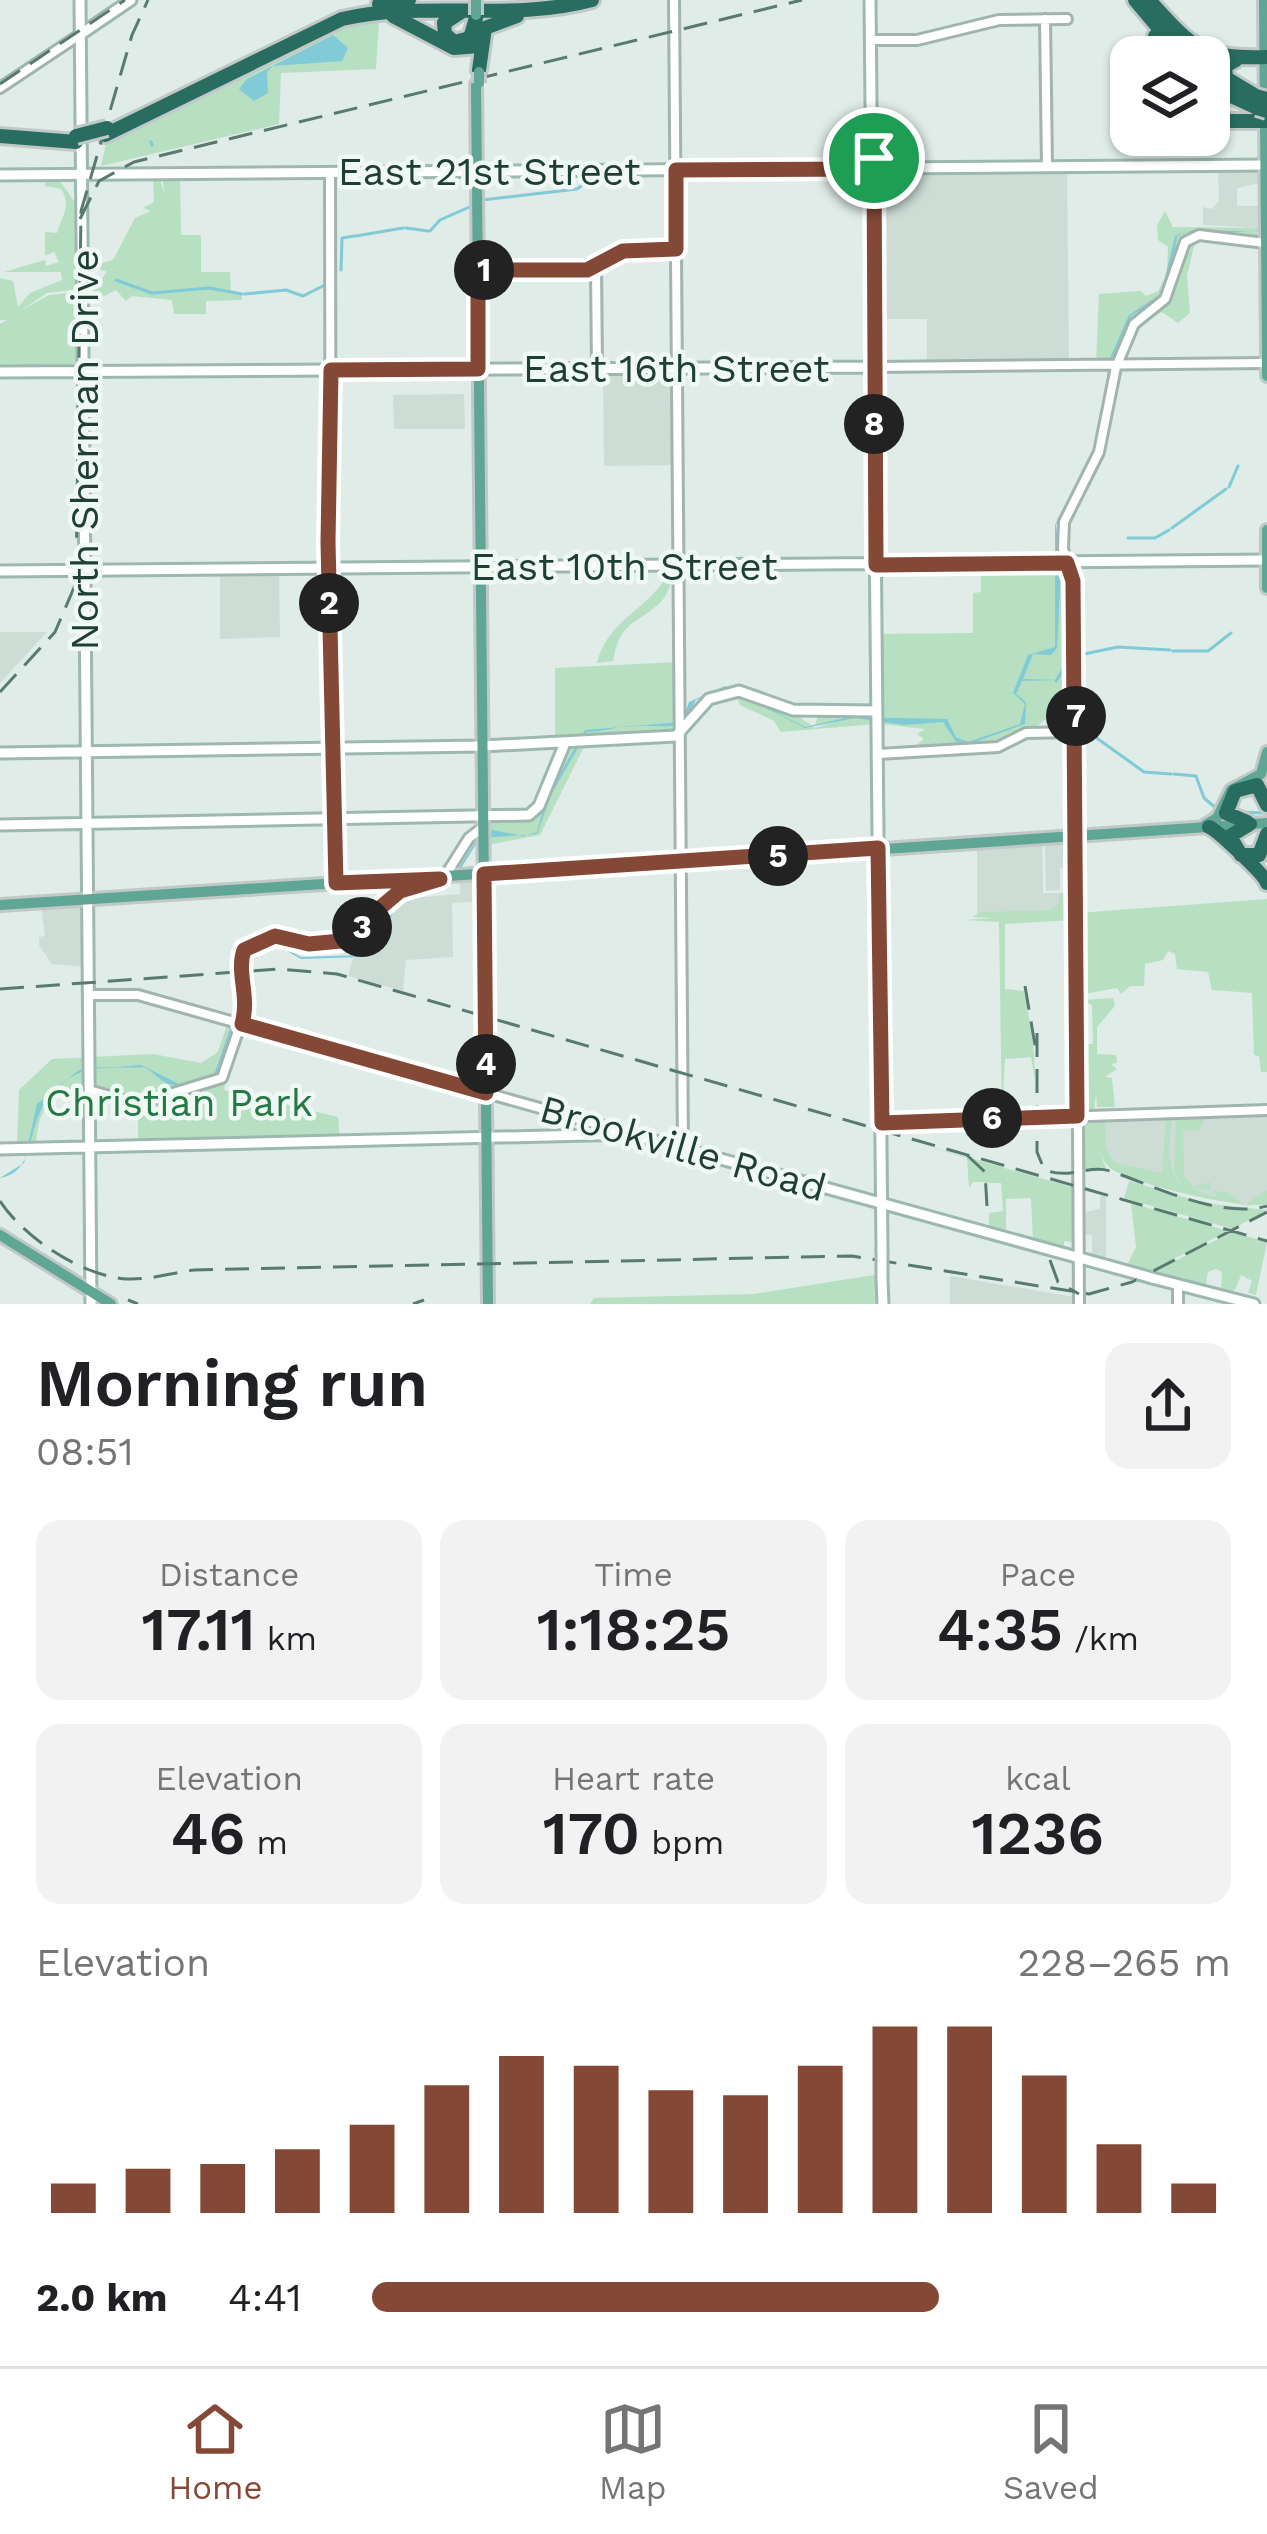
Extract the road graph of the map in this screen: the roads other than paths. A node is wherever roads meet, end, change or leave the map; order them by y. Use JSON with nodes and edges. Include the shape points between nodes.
{"nodes":[{"id":1,"x":80,"y":0,"type":"edge"},
{"id":2,"x":131,"y":0,"type":"edge"},
{"id":3,"x":409,"y":0,"type":"edge"},
{"id":4,"x":567,"y":0,"type":"edge"},
{"id":5,"x":674,"y":0,"type":"edge"},
{"id":6,"x":870,"y":0,"type":"edge"},
{"id":7,"x":1139,"y":0,"type":"edge"},
{"id":8,"x":1264,"y":0,"type":"edge"},
{"id":9,"x":590,"y":1,"type":"edge"},
{"id":10,"x":454,"y":5,"type":"junction"},
{"id":11,"x":481,"y":8,"type":"edge"},
{"id":12,"x":378,"y":9,"type":"edge"},
{"id":13,"x":1045,"y":19,"type":"junction"},
{"id":14,"x":1067,"y":19,"type":"dead end"},
{"id":15,"x":81,"y":34,"type":"junction"},
{"id":16,"x":1160,"y":36,"type":"edge"},
{"id":17,"x":1166,"y":36,"type":"edge"},
{"id":18,"x":1172,"y":36,"type":"edge"},
{"id":19,"x":871,"y":40,"type":"junction"},
{"id":20,"x":1262,"y":56,"type":"edge"},
{"id":21,"x":477,"y":65,"type":"junction"},
{"id":22,"x":0,"y":88,"type":"edge"},
{"id":23,"x":1230,"y":96,"type":"edge"},
{"id":24,"x":1230,"y":100,"type":"edge"},
{"id":25,"x":1262,"y":116,"type":"edge"},
{"id":26,"x":1230,"y":120,"type":"edge"},
{"id":27,"x":106,"y":132,"type":"junction"},
{"id":28,"x":0,"y":133,"type":"edge"},
{"id":29,"x":872,"y":163,"type":"junction"},
{"id":30,"x":1265,"y":165,"type":"edge"},
{"id":31,"x":1047,"y":167,"type":"junction"},
{"id":32,"x":479,"y":170,"type":"junction"},
{"id":33,"x":676,"y":170,"type":"junction"},
{"id":34,"x":330,"y":172,"type":"junction"},
{"id":35,"x":83,"y":174,"type":"junction"},
{"id":36,"x":0,"y":175,"type":"edge"},
{"id":37,"x":1265,"y":237,"type":"edge"},
{"id":38,"x":676,"y":249,"type":"junction"},
{"id":39,"x":596,"y":268,"type":"junction"},
{"id":40,"x":479,"y":270,"type":"junction"},
{"id":41,"x":1266,"y":363,"type":"edge"},
{"id":42,"x":1112,"y":364,"type":"junction"},
{"id":43,"x":874,"y":367,"type":"junction"},
{"id":44,"x":597,"y":368,"type":"junction"},
{"id":45,"x":676,"y":368,"type":"junction"},
{"id":46,"x":479,"y":369,"type":"junction"},
{"id":47,"x":331,"y":370,"type":"junction"},
{"id":48,"x":0,"y":372,"type":"edge"},
{"id":49,"x":85,"y":372,"type":"junction"},
{"id":50,"x":1267,"y":530,"type":"edge"},
{"id":51,"x":1266,"y":561,"type":"edge"},
{"id":52,"x":1060,"y":563,"type":"junction"},
{"id":53,"x":876,"y":565,"type":"junction"},
{"id":54,"x":678,"y":566,"type":"junction"},
{"id":55,"x":481,"y":567,"type":"junction"},
{"id":56,"x":328,"y":568,"type":"junction"},
{"id":57,"x":86,"y":570,"type":"junction"},
{"id":58,"x":0,"y":571,"type":"edge"},
{"id":59,"x":1267,"y":588,"type":"edge"},
{"id":60,"x":878,"y":717,"type":"junction"},
{"id":61,"x":680,"y":727,"type":"junction"},
{"id":62,"x":1075,"y":732,"type":"junction"},
{"id":63,"x":579,"y":741,"type":"junction"},
{"id":64,"x":483,"y":746,"type":"junction"},
{"id":65,"x":332,"y":748,"type":"junction"},
{"id":66,"x":85,"y":752,"type":"junction"},
{"id":67,"x":1267,"y":752,"type":"edge"},
{"id":68,"x":0,"y":753,"type":"edge"},
{"id":69,"x":878,"y":754,"type":"junction"},
{"id":70,"x":335,"y":818,"type":"junction"},
{"id":71,"x":86,"y":822,"type":"junction"},
{"id":72,"x":1262,"y":822,"type":"edge"},
{"id":73,"x":0,"y":824,"type":"edge"},
{"id":74,"x":1207,"y":826,"type":"junction"},
{"id":75,"x":483,"y":828,"type":"junction"},
{"id":76,"x":1075,"y":835,"type":"junction"},
{"id":77,"x":878,"y":848,"type":"junction"},
{"id":78,"x":681,"y":861,"type":"junction"},
{"id":79,"x":484,"y":874,"type":"junction"},
{"id":80,"x":449,"y":876,"type":"junction"},
{"id":81,"x":336,"y":883,"type":"junction"},
{"id":82,"x":1267,"y":883,"type":"edge"},
{"id":83,"x":87,"y":900,"type":"junction"},
{"id":84,"x":0,"y":905,"type":"edge"},
{"id":85,"x":88,"y":995,"type":"junction"},
{"id":86,"x":236,"y":1022,"type":"junction"},
{"id":87,"x":89,"y":1090,"type":"junction"},
{"id":88,"x":486,"y":1093,"type":"junction"},
{"id":89,"x":1267,"y":1110,"type":"edge"},
{"id":90,"x":1077,"y":1116,"type":"junction"},
{"id":91,"x":882,"y":1123,"type":"junction"},
{"id":92,"x":631,"y":1134,"type":"junction"},
{"id":93,"x":486,"y":1139,"type":"junction"},
{"id":94,"x":89,"y":1148,"type":"junction"},
{"id":95,"x":0,"y":1149,"type":"edge"},
{"id":96,"x":683,"y":1149,"type":"junction"},
{"id":97,"x":881,"y":1204,"type":"junction"},
{"id":98,"x":0,"y":1235,"type":"edge"},
{"id":99,"x":1078,"y":1258,"type":"junction"},
{"id":100,"x":1178,"y":1285,"type":"junction"},
{"id":101,"x":90,"y":1297,"type":"edge"},
{"id":102,"x":1230,"y":1299,"type":"junction"},
{"id":103,"x":111,"y":1304,"type":"edge"},
{"id":104,"x":488,"y":1304,"type":"edge"},
{"id":105,"x":883,"y":1304,"type":"edge"},
{"id":106,"x":1079,"y":1304,"type":"edge"},
{"id":107,"x":1178,"y":1304,"type":"edge"},
{"id":108,"x":1243,"y":1304,"type":"edge"},
{"id":109,"x":1254,"y":1304,"type":"edge"}],
"edges":[{"from":1,"to":15,"type":"main road","name":"North Sherman Drive"},
{"from":2,"to":15,"type":"main road"},
{"from":3,"to":12,"type":"highway"},
{"from":4,"to":10,"type":"highway"},
{"from":5,"to":33,"type":"street"},
{"from":6,"to":19,"type":"main road"},
{"from":7,"to":16,"type":"highway"},
{"from":7,"to":17,"type":"highway"},
{"from":7,"to":18,"type":"highway"},
{"from":7,"to":20,"type":"highway","via":[[1194,48]]},
{"from":8,"to":20,"type":"main road"},
{"from":9,"to":11,"type":"highway"},
{"from":9,"to":21,"type":"highway","via":[[490,22]]},
{"from":10,"to":11,"type":"highway"},
{"from":10,"to":12,"type":"highway"},
{"from":11,"to":12,"type":"highway"},
{"from":11,"to":21,"type":"main road"},
{"from":12,"to":21,"type":"highway"},
{"from":12,"to":27,"type":"highway","via":[[323,25]]},
{"from":12,"to":27,"type":"highway","via":[[299,29]]},
{"from":13,"to":14,"type":"street"},
{"from":13,"to":19,"type":"street"},
{"from":13,"to":31,"type":"street"},
{"from":15,"to":22,"type":"street"},
{"from":15,"to":35,"type":"main road","name":"North Sherman Drive"},
{"from":19,"to":29,"type":"main road"},
{"from":20,"to":25,"type":"main road"},
{"from":20,"to":25,"type":"highway","via":[[1229,62],[1224,74]]},
{"from":21,"to":32,"type":"main road"},
{"from":23,"to":25,"type":"highway"},
{"from":24,"to":25,"type":"highway"},
{"from":25,"to":26,"type":"highway"},
{"from":25,"to":30,"type":"main road"},
{"from":27,"to":28,"type":"highway","bridge":true,"via":[[76,139]]},
{"from":29,"to":31,"type":"main road","name":"East 21st Street"},
{"from":29,"to":33,"type":"main road","name":"East 21st Street"},
{"from":29,"to":43,"type":"main road"},
{"from":30,"to":31,"type":"main road","name":"East 21st Street"},
{"from":30,"to":37,"type":"main road"},
{"from":32,"to":33,"type":"main road","name":"East 21st Street"},
{"from":32,"to":34,"type":"main road","name":"East 21st Street"},
{"from":32,"to":40,"type":"main road"},
{"from":33,"to":38,"type":"street"},
{"from":34,"to":35,"type":"main road","name":"East 21st Street"},
{"from":34,"to":47,"type":"street"},
{"from":35,"to":36,"type":"main road","name":"East 21st Street"},
{"from":35,"to":49,"type":"main road","name":"North Sherman Drive"},
{"from":37,"to":41,"type":"main road"},
{"from":37,"to":42,"type":"street","via":[[1189,238],[1166,299],[1135,321]]},
{"from":38,"to":39,"type":"street","via":[[623,251]]},
{"from":38,"to":45,"type":"street"},
{"from":39,"to":40,"type":"street"},
{"from":39,"to":44,"type":"street"},
{"from":40,"to":46,"type":"main road"},
{"from":41,"to":42,"type":"street","name":"East 16th Street"},
{"from":42,"to":43,"type":"street","name":"East 16th Street"},
{"from":42,"to":52,"type":"street","via":[[1098,455],[1063,523]]},
{"from":43,"to":45,"type":"main road","name":"East 16th Street"},
{"from":43,"to":53,"type":"main road"},
{"from":44,"to":45,"type":"main road","name":"East 16th Street"},
{"from":44,"to":46,"type":"main road","name":"East 16th Street"},
{"from":45,"to":54,"type":"street"},
{"from":46,"to":47,"type":"main road","name":"East 16th Street"},
{"from":46,"to":55,"type":"main road"},
{"from":47,"to":49,"type":"main road","name":"East 16th Street"},
{"from":47,"to":56,"type":"street"},
{"from":48,"to":49,"type":"main road","name":"East 16th Street"},
{"from":49,"to":57,"type":"main road","name":"North Sherman Drive"},
{"from":50,"to":51,"type":"main road"},
{"from":51,"to":52,"type":"main road","name":"East 10th Street"},
{"from":51,"to":59,"type":"main road"},
{"from":52,"to":53,"type":"main road","name":"East 10th Street"},
{"from":52,"to":62,"type":"street","via":[[1075,588]]},
{"from":53,"to":54,"type":"main road","name":"East 10th Street"},
{"from":53,"to":60,"type":"main road"},
{"from":54,"to":55,"type":"main road","name":"East 10th Street"},
{"from":54,"to":61,"type":"street"},
{"from":55,"to":56,"type":"main road","name":"East 10th Street"},
{"from":55,"to":64,"type":"main road"},
{"from":56,"to":57,"type":"main road","name":"East 10th Street"},
{"from":56,"to":65,"type":"street"},
{"from":57,"to":58,"type":"main road","name":"East 10th Street"},
{"from":57,"to":66,"type":"main road","name":"North Sherman Drive"},
{"from":60,"to":61,"type":"main road","via":[[791,710],[735,692],[706,701]]},
{"from":60,"to":69,"type":"main road"},
{"from":61,"to":63,"type":"main road"},
{"from":61,"to":78,"type":"street"},
{"from":62,"to":69,"type":"street","via":[[1026,733],[998,747]]},
{"from":62,"to":76,"type":"street"},
{"from":63,"to":64,"type":"main road"},
{"from":63,"to":75,"type":"main road","via":[[536,810],[500,815]]},
{"from":64,"to":65,"type":"main road"},
{"from":64,"to":75,"type":"main road"},
{"from":65,"to":66,"type":"main road"},
{"from":65,"to":70,"type":"street"},
{"from":66,"to":68,"type":"main road"},
{"from":66,"to":71,"type":"main road","name":"North Sherman Drive"},
{"from":67,"to":74,"type":"main road","via":[[1259,776],[1232,789]]},
{"from":69,"to":77,"type":"main road"},
{"from":70,"to":71,"type":"main road"},
{"from":70,"to":75,"type":"main road"},
{"from":70,"to":81,"type":"street"},
{"from":71,"to":73,"type":"main road"},
{"from":71,"to":83,"type":"main road","name":"North Sherman Drive"},
{"from":72,"to":74,"type":"main road"},
{"from":74,"to":76,"type":"main road"},
{"from":74,"to":82,"type":"highway","via":[[1259,866]]},
{"from":75,"to":79,"type":"main road"},
{"from":75,"to":80,"type":"street"},
{"from":76,"to":77,"type":"main road"},
{"from":76,"to":90,"type":"street"},
{"from":77,"to":78,"type":"main road"},
{"from":77,"to":91,"type":"main road"},
{"from":78,"to":79,"type":"main road"},
{"from":78,"to":96,"type":"street"},
{"from":79,"to":80,"type":"main road"},
{"from":79,"to":88,"type":"main road"},
{"from":80,"to":81,"type":"main road"},
{"from":80,"to":86,"type":"street","via":[[400,891],[344,940],[309,944],[275,936],[242,963],[248,996]]},
{"from":81,"to":83,"type":"main road"},
{"from":83,"to":84,"type":"main road"},
{"from":83,"to":85,"type":"main road","name":"North Sherman Drive"},
{"from":85,"to":86,"type":"street","name":"Brookville Road","via":[[138,995]]},
{"from":85,"to":87,"type":"main road","name":"North Sherman Drive"},
{"from":86,"to":87,"type":"street","via":[[230,1069],[214,1084],[137,1104]]},
{"from":86,"to":88,"type":"street","name":"Brookville Road"},
{"from":87,"to":94,"type":"main road","name":"North Sherman Drive"},
{"from":88,"to":92,"type":"street","name":"Brookville Road"},
{"from":88,"to":93,"type":"main road"},
{"from":89,"to":90,"type":"street"},
{"from":90,"to":91,"type":"street"},
{"from":90,"to":99,"type":"street"},
{"from":91,"to":97,"type":"main road"},
{"from":92,"to":93,"type":"main road"},
{"from":92,"to":96,"type":"main road","name":"Brookville Road"},
{"from":93,"to":94,"type":"main road"},
{"from":93,"to":104,"type":"main road"},
{"from":94,"to":95,"type":"main road"},
{"from":94,"to":101,"type":"main road","name":"North Sherman Drive"},
{"from":96,"to":97,"type":"main road","name":"Brookville Road"},
{"from":97,"to":99,"type":"main road","name":"Brookville Road"},
{"from":97,"to":105,"type":"main road","bridge":true},
{"from":98,"to":101,"type":"main road"},
{"from":99,"to":100,"type":"main road","name":"Brookville Road","bridge":true},
{"from":99,"to":106,"type":"street"},
{"from":100,"to":102,"type":"main road","name":"Brookville Road"},
{"from":100,"to":107,"type":"street"},
{"from":101,"to":103,"type":"main road"},
{"from":102,"to":108,"type":"main road","name":"Brookville Road"},
{"from":102,"to":109,"type":"main road","name":"Brookville Road"}]}
